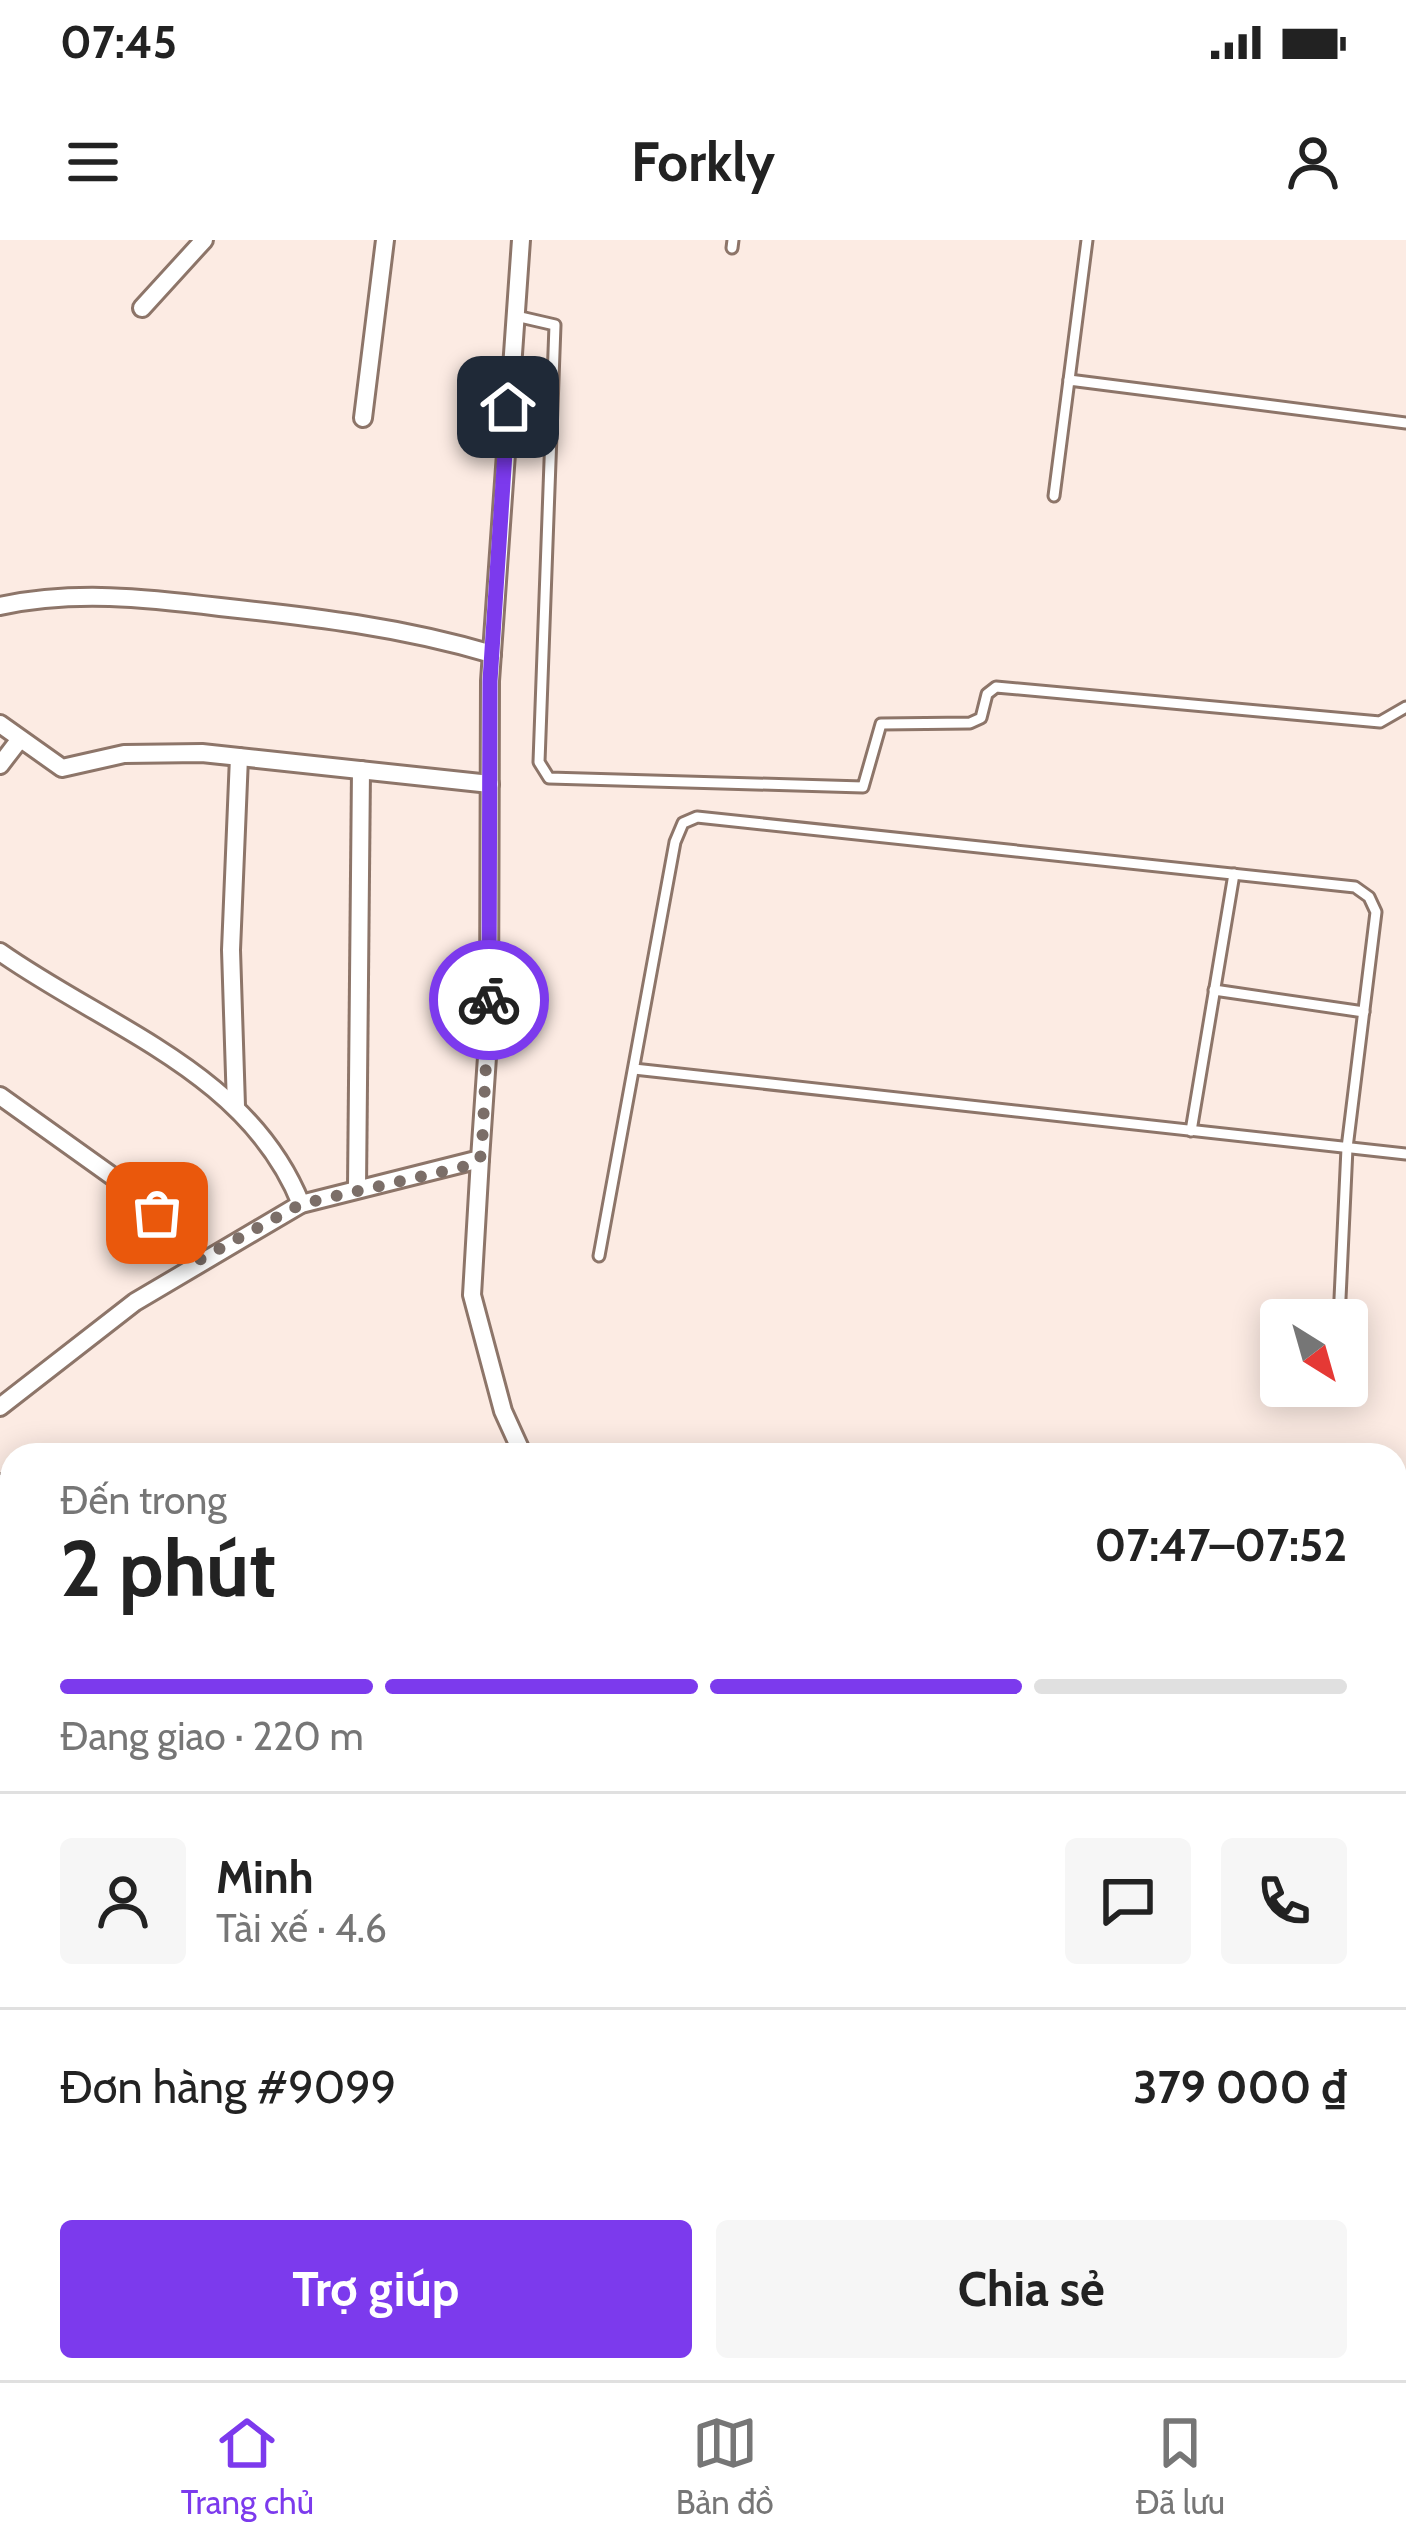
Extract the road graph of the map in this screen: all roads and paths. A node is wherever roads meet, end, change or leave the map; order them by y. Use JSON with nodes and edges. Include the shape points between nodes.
{"nodes":[{"id":1,"x":204,"y":240,"type":"edge"},
{"id":2,"x":385,"y":240,"type":"edge"},
{"id":3,"x":520,"y":240,"type":"edge"},
{"id":4,"x":1087,"y":240,"type":"edge"},
{"id":5,"x":142,"y":308,"type":"dead end"},
{"id":6,"x":515,"y":316,"type":"junction"},
{"id":7,"x":1069,"y":380,"type":"junction"},
{"id":8,"x":363,"y":418,"type":"dead end"},
{"id":9,"x":1406,"y":423,"type":"edge"},
{"id":10,"x":1054,"y":496,"type":"dead end"},
{"id":11,"x":0,"y":606,"type":"edge"},
{"id":12,"x":491,"y":654,"type":"junction"},
{"id":13,"x":1406,"y":707,"type":"edge"},
{"id":14,"x":0,"y":724,"type":"edge"},
{"id":15,"x":20,"y":740,"type":"junction"},
{"id":16,"x":239,"y":757,"type":"junction"},
{"id":17,"x":0,"y":765,"type":"edge"},
{"id":18,"x":361,"y":770,"type":"junction"},
{"id":19,"x":490,"y":784,"type":"junction"},
{"id":20,"x":1234,"y":874,"type":"junction"},
{"id":21,"x":0,"y":952,"type":"edge"},
{"id":22,"x":1214,"y":990,"type":"junction"},
{"id":23,"x":1364,"y":1012,"type":"junction"},
{"id":24,"x":634,"y":1069,"type":"junction"},
{"id":25,"x":0,"y":1096,"type":"edge"},
{"id":26,"x":236,"y":1106,"type":"junction"},
{"id":27,"x":1191,"y":1131,"type":"junction"},
{"id":28,"x":1347,"y":1148,"type":"junction"},
{"id":29,"x":1406,"y":1154,"type":"edge"},
{"id":30,"x":480,"y":1159,"type":"junction"},
{"id":31,"x":357,"y":1188,"type":"junction"},
{"id":32,"x":301,"y":1204,"type":"junction"},
{"id":33,"x":599,"y":1256,"type":"dead end"},
{"id":34,"x":199,"y":1260,"type":"junction"},
{"id":35,"x":1340,"y":1299,"type":"edge"},
{"id":36,"x":3,"y":1397,"type":"edge"},
{"id":37,"x":517,"y":1443,"type":"edge"}],
"edges":[{"from":1,"to":5,"type":"street"},
{"from":2,"to":8,"type":"street"},
{"from":3,"to":6,"type":"street"},
{"from":4,"to":7,"type":"lane"},
{"from":6,"to":12,"type":"street"},
{"from":6,"to":13,"type":"lane","via":[[555,325],[539,762],[549,778],[863,787],[881,724],[970,723],[996,687],[1380,722]]},
{"from":7,"to":9,"type":"lane"},
{"from":7,"to":10,"type":"lane"},
{"from":11,"to":12,"type":"street","via":[[102,595],[274,610],[362,621]]},
{"from":12,"to":19,"type":"street"},
{"from":14,"to":15,"type":"street"},
{"from":15,"to":16,"type":"street","via":[[62,768],[124,754]]},
{"from":15,"to":17,"type":"street"},
{"from":16,"to":18,"type":"street"},
{"from":16,"to":26,"type":"street","via":[[230,950]]},
{"from":18,"to":19,"type":"street"},
{"from":18,"to":31,"type":"street"},
{"from":19,"to":30,"type":"street"},
{"from":20,"to":22,"type":"lane"},
{"from":20,"to":23,"type":"lane","via":[[1355,886],[1370,897],[1376,912]]},
{"from":20,"to":24,"type":"lane","via":[[697,818],[683,823],[675,842]]},
{"from":21,"to":26,"type":"street"},
{"from":22,"to":23,"type":"lane"},
{"from":22,"to":27,"type":"lane"},
{"from":23,"to":28,"type":"lane"},
{"from":24,"to":27,"type":"lane"},
{"from":24,"to":33,"type":"lane"},
{"from":25,"to":34,"type":"street","via":[[140,1196]]},
{"from":26,"to":32,"type":"street","via":[[284,1163]]},
{"from":27,"to":28,"type":"lane"},
{"from":28,"to":29,"type":"lane"},
{"from":28,"to":35,"type":"lane"},
{"from":30,"to":31,"type":"street"},
{"from":30,"to":37,"type":"street","via":[[472,1295]]},
{"from":31,"to":32,"type":"street"},
{"from":32,"to":34,"type":"street"},
{"from":34,"to":36,"type":"street"}]}
